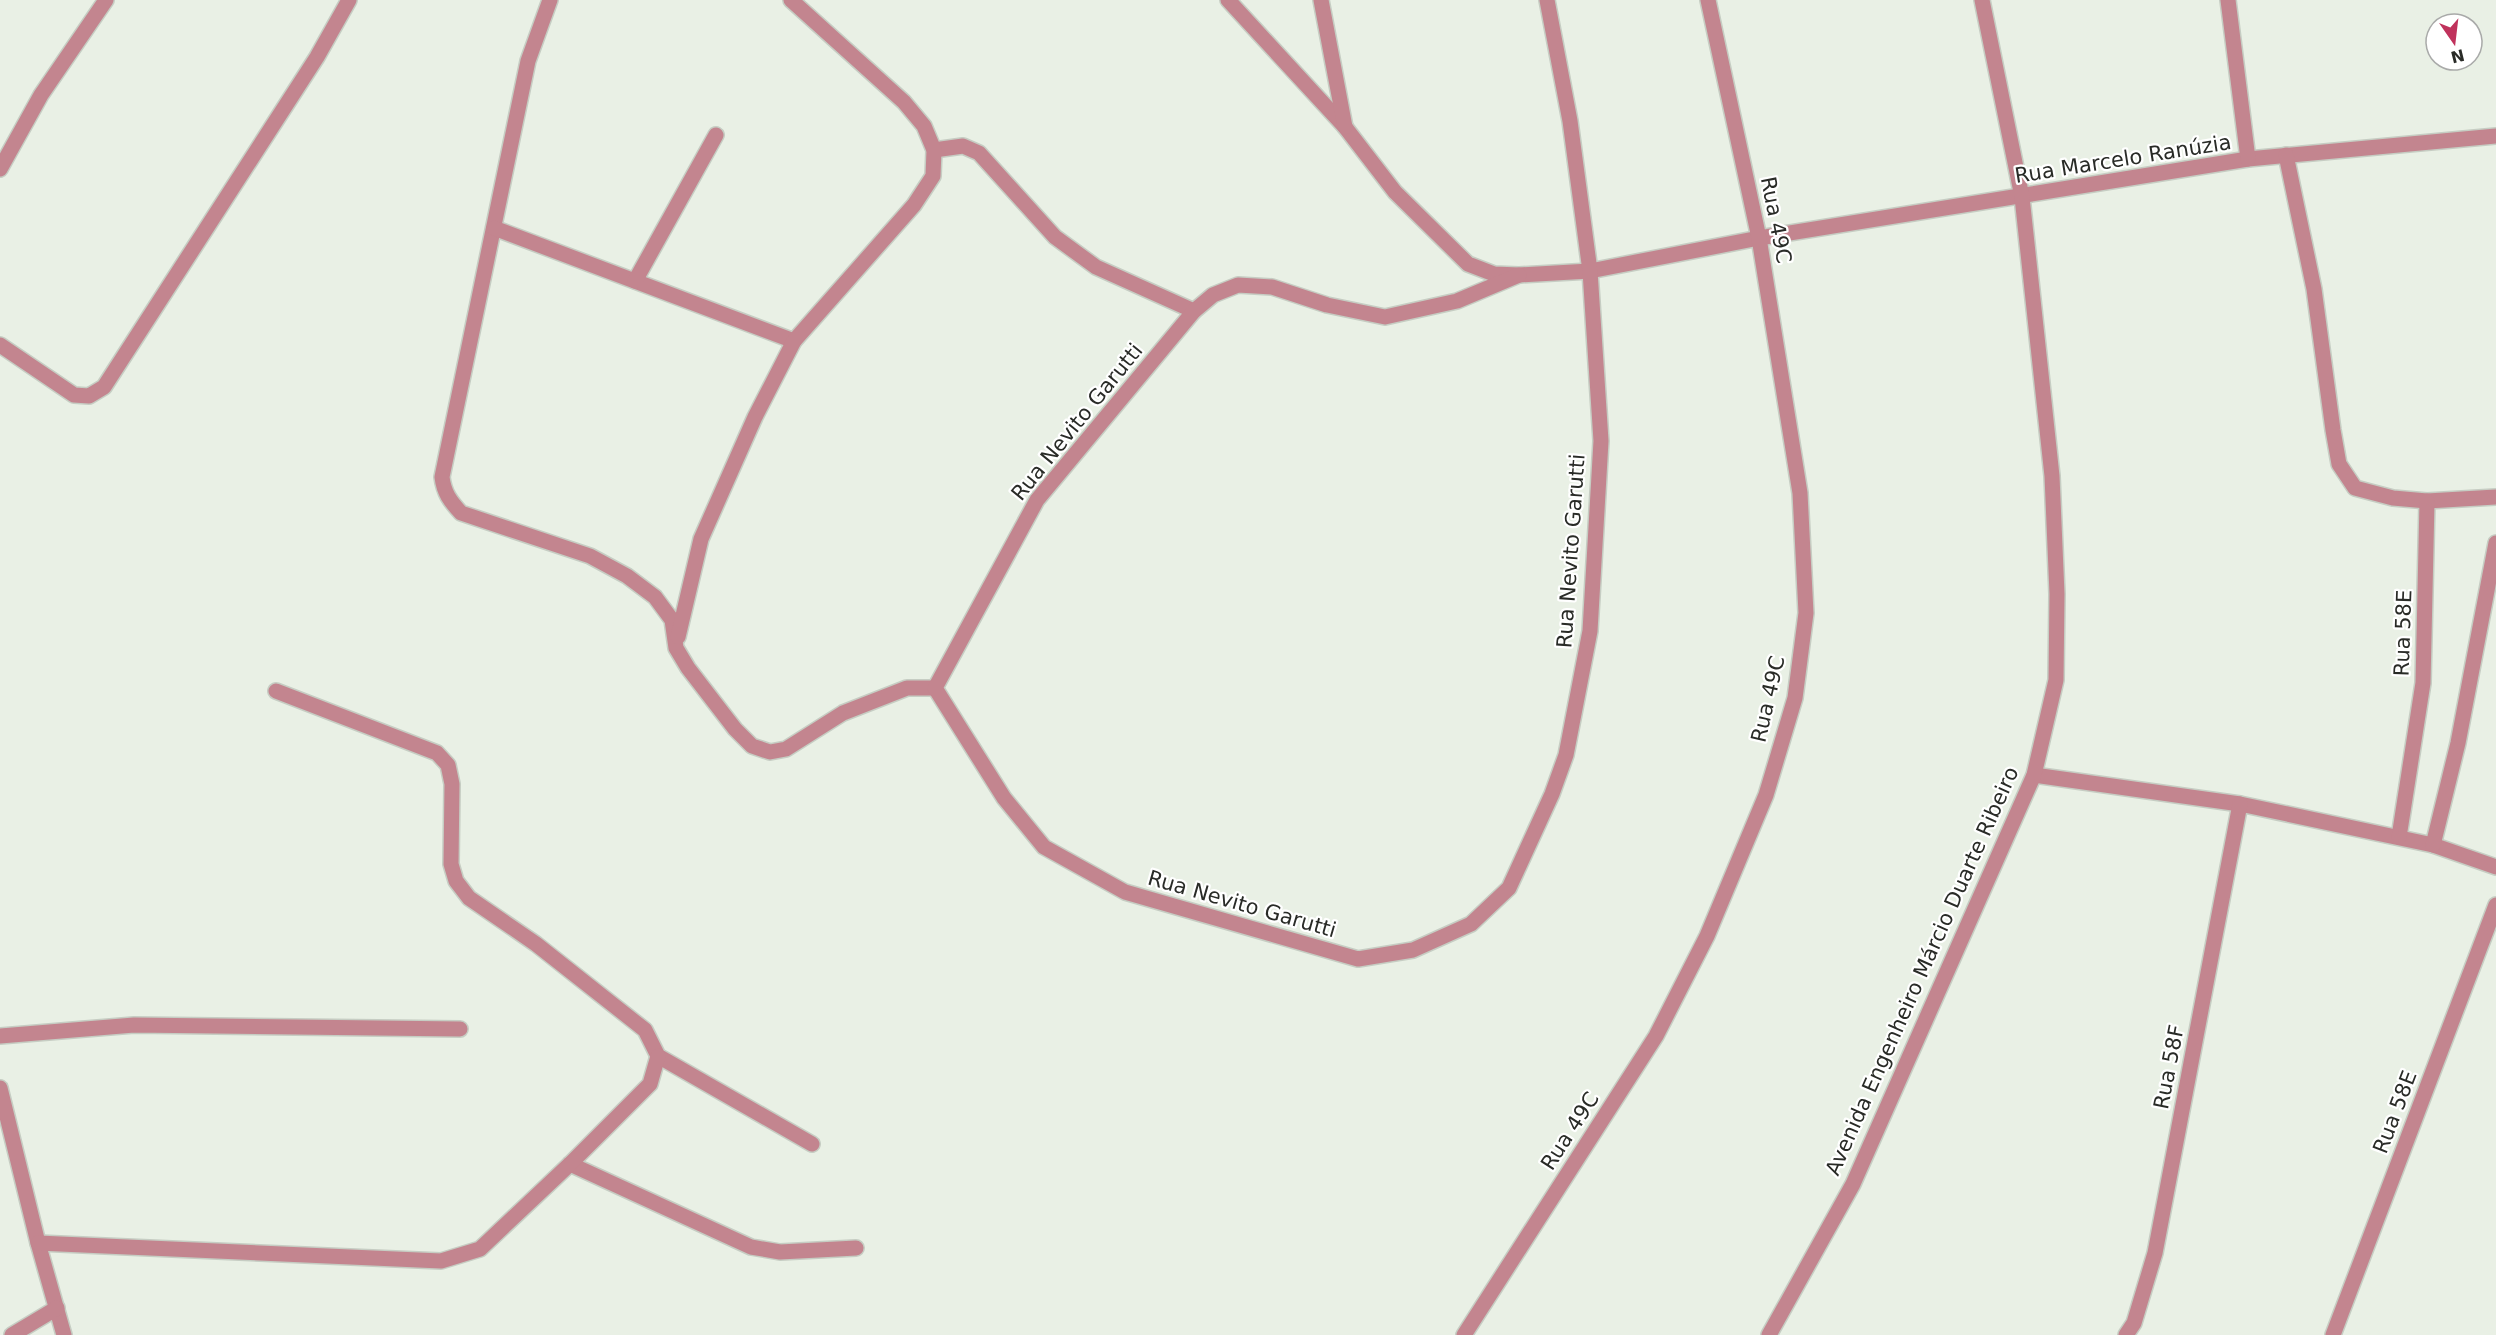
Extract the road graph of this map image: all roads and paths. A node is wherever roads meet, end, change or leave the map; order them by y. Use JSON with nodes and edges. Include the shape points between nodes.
{"nodes":[{"id":1,"x":106,"y":0,"type":"edge"},
{"id":2,"x":349,"y":0,"type":"edge"},
{"id":3,"x":550,"y":0,"type":"edge"},
{"id":4,"x":791,"y":0,"type":"edge"},
{"id":5,"x":1228,"y":0,"type":"edge"},
{"id":6,"x":1321,"y":0,"type":"edge"},
{"id":7,"x":1547,"y":0,"type":"edge"},
{"id":8,"x":1708,"y":0,"type":"edge"},
{"id":9,"x":1982,"y":0,"type":"edge"},
{"id":10,"x":2228,"y":0,"type":"edge"},
{"id":11,"x":1346,"y":127,"type":"junction"},
{"id":12,"x":716,"y":135,"type":"dead end"},
{"id":13,"x":2496,"y":136,"type":"edge"},
{"id":14,"x":934,"y":150,"type":"junction"},
{"id":15,"x":2286,"y":155,"type":"junction"},
{"id":16,"x":2248,"y":159,"type":"junction"},
{"id":17,"x":0,"y":169,"type":"edge"},
{"id":18,"x":2022,"y":197,"type":"junction"},
{"id":19,"x":494,"y":228,"type":"junction"},
{"id":20,"x":1759,"y":238,"type":"junction"},
{"id":21,"x":1590,"y":271,"type":"junction"},
{"id":22,"x":1519,"y":275,"type":"junction"},
{"id":23,"x":635,"y":281,"type":"junction"},
{"id":24,"x":1194,"y":311,"type":"junction"},
{"id":25,"x":794,"y":341,"type":"junction"},
{"id":26,"x":0,"y":345,"type":"edge"},
{"id":27,"x":2496,"y":497,"type":"edge"},
{"id":28,"x":2427,"y":501,"type":"junction"},
{"id":29,"x":2496,"y":543,"type":"edge"},
{"id":30,"x":676,"y":648,"type":"junction"},
{"id":31,"x":935,"y":688,"type":"junction"},
{"id":32,"x":276,"y":691,"type":"dead end"},
{"id":33,"x":2034,"y":775,"type":"junction"},
{"id":34,"x":2240,"y":804,"type":"junction"},
{"id":35,"x":2399,"y":837,"type":"junction"},
{"id":36,"x":2433,"y":844,"type":"junction"},
{"id":37,"x":2496,"y":867,"type":"edge"},
{"id":38,"x":2496,"y":905,"type":"edge"},
{"id":39,"x":460,"y":1029,"type":"dead end"},
{"id":40,"x":0,"y":1036,"type":"edge"},
{"id":41,"x":658,"y":1056,"type":"junction"},
{"id":42,"x":0,"y":1089,"type":"edge"},
{"id":43,"x":812,"y":1144,"type":"dead end"},
{"id":44,"x":570,"y":1164,"type":"junction"},
{"id":45,"x":38,"y":1243,"type":"junction"},
{"id":46,"x":856,"y":1248,"type":"dead end"},
{"id":47,"x":57,"y":1308,"type":"junction"},
{"id":48,"x":12,"y":1335,"type":"edge"},
{"id":49,"x":64,"y":1335,"type":"edge"},
{"id":50,"x":1464,"y":1335,"type":"edge"},
{"id":51,"x":1769,"y":1335,"type":"edge"},
{"id":52,"x":2126,"y":1335,"type":"edge"},
{"id":53,"x":2333,"y":1335,"type":"edge"}],
"edges":[{"from":1,"to":17,"type":"street","via":[[41,95]]},
{"from":2,"to":26,"type":"street","via":[[317,57],[104,387],[89,396],[74,395]]},
{"from":3,"to":19,"type":"street","via":[[528,61]]},
{"from":4,"to":14,"type":"street","via":[[904,102],[924,126]]},
{"from":5,"to":11,"type":"street"},
{"from":6,"to":11,"type":"street"},
{"from":7,"to":21,"type":"street","name":"Rua Nevito Garutti","via":[[1570,121]]},
{"from":8,"to":20,"type":"street","name":"Rua 49C"},
{"from":9,"to":18,"type":"street","name":"Avenida Engenheiro Márcio Duarte Ribeiro"},
{"from":10,"to":16,"type":"street"},
{"from":11,"to":22,"type":"street","via":[[1395,192],[1468,264],[1494,274]]},
{"from":12,"to":23,"type":"street"},
{"from":13,"to":15,"type":"street","name":"Rua Marcelo Ranúzia"},
{"from":14,"to":24,"type":"street","via":[[963,146],[980,153],[1055,237],[1096,267]]},
{"from":14,"to":25,"type":"street","via":[[933,176],[914,205]]},
{"from":15,"to":16,"type":"street","name":"Rua Marcelo Ranúzia"},
{"from":15,"to":28,"type":"street","via":[[2314,289],[2340,464],[2355,488],[2393,498]]},
{"from":16,"to":18,"type":"street","name":"Rua Marcelo Ranúzia"},
{"from":18,"to":20,"type":"street","name":"Rua Marcelo Ranúzia"},
{"from":18,"to":33,"type":"street","name":"Avenida Engenheiro Márcio Duarte Ribeiro","via":[[2052,476],[2057,594],[2056,680]]},
{"from":19,"to":23,"type":"street"},
{"from":19,"to":30,"type":"street","via":[[442,477],[444,491],[461,513],[590,556],[627,576],[655,597],[672,620]]},
{"from":20,"to":21,"type":"street","name":"Rua Marcelo Ranúzia"},
{"from":20,"to":50,"type":"street","name":"Rua 49C","via":[[1800,494],[1806,613],[1795,698],[1761,806],[1707,936],[1656,1036]]},
{"from":21,"to":22,"type":"street","name":"Rua Marcelo Ranúzia"},
{"from":21,"to":31,"type":"street","name":"Rua Nevito Garutti","via":[[1601,441],[1590,631],[1566,755],[1551,794],[1509,888],[1471,924],[1413,950],[1358,959],[1125,892],[1044,847],[1004,798]]},
{"from":22,"to":24,"type":"street","name":"Rua Nevito Garutti","via":[[1457,301],[1385,316],[1326,306],[1272,287],[1238,285],[1213,295]]},
{"from":23,"to":25,"type":"street"},
{"from":24,"to":31,"type":"street","name":"Rua Nevito Garutti","via":[[1037,500]]},
{"from":25,"to":30,"type":"street","via":[[701,539]]},
{"from":27,"to":28,"type":"street"},
{"from":28,"to":35,"type":"street","name":"Rua 58E","via":[[2423,683]]},
{"from":29,"to":36,"type":"street","via":[[2458,743]]},
{"from":30,"to":31,"type":"street","via":[[735,729],[752,746],[770,752],[786,749],[843,713],[873,701],[907,688]]},
{"from":32,"to":41,"type":"street","via":[[437,753],[448,765],[452,784],[452,864],[456,881],[469,898],[536,944],[645,1030]]},
{"from":33,"to":34,"type":"street"},
{"from":33,"to":51,"type":"street","name":"Avenida Engenheiro Márcio Duarte Ribeiro","via":[[1853,1184]]},
{"from":34,"to":35,"type":"street"},
{"from":34,"to":52,"type":"street","name":"Rua 58F","via":[[2155,1253],[2134,1323]]},
{"from":35,"to":36,"type":"street"},
{"from":36,"to":37,"type":"street"},
{"from":38,"to":53,"type":"street","name":"Rua 58E"},
{"from":39,"to":40,"type":"street","via":[[134,1025]]},
{"from":41,"to":43,"type":"street"},
{"from":41,"to":44,"type":"street","via":[[650,1084]]},
{"from":42,"to":45,"type":"street"},
{"from":44,"to":45,"type":"street","via":[[480,1248],[441,1261]]},
{"from":44,"to":46,"type":"street","via":[[751,1247],[780,1252]]},
{"from":45,"to":47,"type":"street"},
{"from":47,"to":48,"type":"street"},
{"from":47,"to":49,"type":"street"}]}
